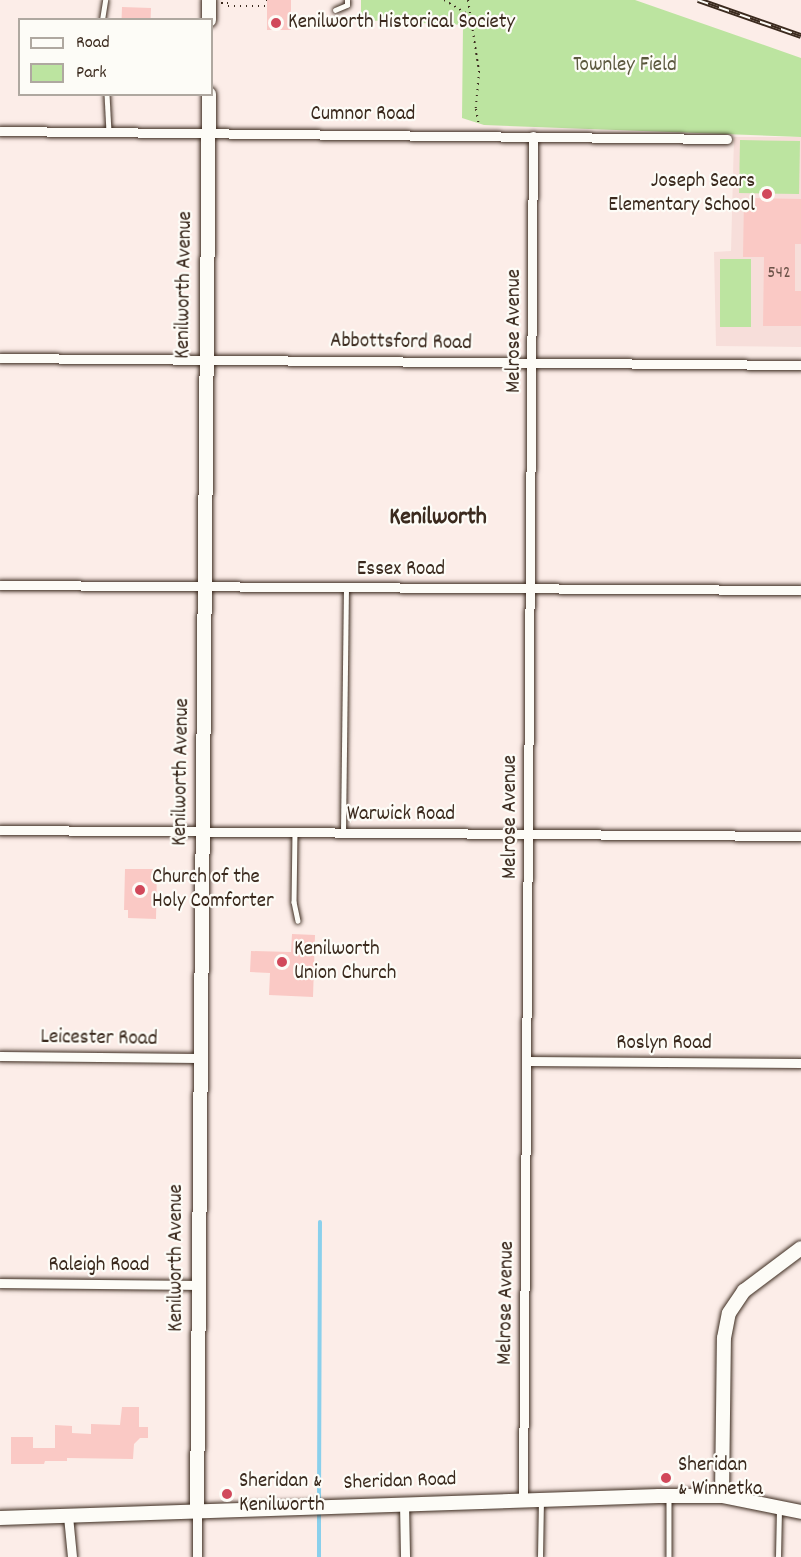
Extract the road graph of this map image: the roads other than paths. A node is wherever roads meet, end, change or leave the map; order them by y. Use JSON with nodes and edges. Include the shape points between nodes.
{"nodes":[{"id":1,"x":105,"y":0,"type":"edge"},
{"id":2,"x":209,"y":0,"type":"edge"},
{"id":3,"x":346,"y":0,"type":"edge"},
{"id":4,"x":335,"y":10,"type":"dead end"},
{"id":5,"x":102,"y":18,"type":"edge"},
{"id":6,"x":209,"y":18,"type":"edge"},
{"id":7,"x":107,"y":96,"type":"edge"},
{"id":8,"x":209,"y":96,"type":"edge"},
{"id":9,"x":0,"y":131,"type":"edge"},
{"id":10,"x":109,"y":132,"type":"junction"},
{"id":11,"x":209,"y":133,"type":"junction"},
{"id":12,"x":533,"y":136,"type":"junction"},
{"id":13,"x":727,"y":139,"type":"dead end"},
{"id":14,"x":0,"y":358,"type":"edge"},
{"id":15,"x":205,"y":359,"type":"junction"},
{"id":16,"x":533,"y":363,"type":"junction"},
{"id":17,"x":801,"y":365,"type":"edge"},
{"id":18,"x":0,"y":585,"type":"edge"},
{"id":19,"x":205,"y":587,"type":"junction"},
{"id":20,"x":346,"y":588,"type":"junction"},
{"id":21,"x":530,"y":589,"type":"junction"},
{"id":22,"x":801,"y":591,"type":"edge"},
{"id":23,"x":0,"y":830,"type":"edge"},
{"id":24,"x":202,"y":831,"type":"junction"},
{"id":25,"x":295,"y":832,"type":"junction"},
{"id":26,"x":343,"y":832,"type":"junction"},
{"id":27,"x":528,"y":834,"type":"junction"},
{"id":28,"x":801,"y":836,"type":"edge"},
{"id":29,"x":298,"y":921,"type":"dead end"},
{"id":30,"x":0,"y":1056,"type":"edge"},
{"id":31,"x":198,"y":1058,"type":"junction"},
{"id":32,"x":527,"y":1061,"type":"junction"},
{"id":33,"x":801,"y":1063,"type":"edge"},
{"id":34,"x":801,"y":1248,"type":"edge"},
{"id":35,"x":0,"y":1283,"type":"edge"},
{"id":36,"x":198,"y":1285,"type":"junction"},
{"id":37,"x":668,"y":1496,"type":"junction"},
{"id":38,"x":722,"y":1496,"type":"junction"},
{"id":39,"x":523,"y":1498,"type":"junction"},
{"id":40,"x":541,"y":1498,"type":"junction"},
{"id":41,"x":404,"y":1503,"type":"junction"},
{"id":42,"x":780,"y":1508,"type":"junction"},
{"id":43,"x":197,"y":1512,"type":"junction"},
{"id":44,"x":801,"y":1512,"type":"edge"},
{"id":45,"x":68,"y":1516,"type":"junction"},
{"id":46,"x":0,"y":1518,"type":"edge"},
{"id":47,"x":72,"y":1557,"type":"edge"},
{"id":48,"x":197,"y":1557,"type":"edge"},
{"id":49,"x":405,"y":1557,"type":"edge"},
{"id":50,"x":540,"y":1557,"type":"edge"},
{"id":51,"x":669,"y":1557,"type":"edge"},
{"id":52,"x":778,"y":1557,"type":"edge"}],
"edges":[{"from":1,"to":5,"type":"lane"},
{"from":2,"to":6,"type":"street"},
{"from":3,"to":4,"type":"lane","via":[[347,5]]},
{"from":7,"to":10,"type":"lane"},
{"from":8,"to":11,"type":"street","name":"Kenilworth Avenue"},
{"from":9,"to":10,"type":"street","name":"Cumnor Road"},
{"from":10,"to":11,"type":"street","name":"Cumnor Road"},
{"from":11,"to":12,"type":"street","name":"Cumnor Road"},
{"from":11,"to":15,"type":"street","name":"Kenilworth Avenue"},
{"from":12,"to":13,"type":"street","name":"Cumnor Road"},
{"from":12,"to":16,"type":"street","name":"Melrose Avenue"},
{"from":14,"to":15,"type":"street","name":"Abbottsford Road"},
{"from":15,"to":16,"type":"street","name":"Abbottsford Road"},
{"from":15,"to":19,"type":"street","name":"Kenilworth Avenue"},
{"from":16,"to":17,"type":"street","name":"Abbottsford Road"},
{"from":16,"to":21,"type":"street","name":"Melrose Avenue"},
{"from":18,"to":19,"type":"street","name":"Essex Road"},
{"from":19,"to":20,"type":"street","name":"Essex Road"},
{"from":19,"to":24,"type":"street","name":"Kenilworth Avenue"},
{"from":20,"to":21,"type":"street","name":"Essex Road"},
{"from":20,"to":26,"type":"lane"},
{"from":21,"to":22,"type":"street","name":"Essex Road"},
{"from":21,"to":27,"type":"street","name":"Melrose Avenue"},
{"from":23,"to":24,"type":"street","name":"Warwick Road"},
{"from":24,"to":25,"type":"street","name":"Warwick Road"},
{"from":24,"to":31,"type":"street","name":"Kenilworth Avenue"},
{"from":25,"to":26,"type":"street","name":"Warwick Road"},
{"from":25,"to":29,"type":"lane","via":[[294,902]]},
{"from":26,"to":27,"type":"street","name":"Warwick Road"},
{"from":27,"to":28,"type":"street","name":"Warwick Road"},
{"from":27,"to":32,"type":"street","name":"Melrose Avenue"},
{"from":30,"to":31,"type":"street","name":"Leicester Road"},
{"from":31,"to":36,"type":"street","name":"Kenilworth Avenue"},
{"from":32,"to":33,"type":"street","name":"Roslyn Road"},
{"from":32,"to":39,"type":"street","name":"Melrose Avenue"},
{"from":34,"to":38,"type":"street","via":[[744,1291],[729,1313],[724,1338]]},
{"from":35,"to":36,"type":"street","name":"Raleigh Road"},
{"from":36,"to":43,"type":"street","name":"Kenilworth Avenue"},
{"from":37,"to":38,"type":"street","name":"Sheridan Road"},
{"from":37,"to":40,"type":"street","name":"Sheridan Road"},
{"from":37,"to":51,"type":"lane"},
{"from":38,"to":42,"type":"street","name":"Sheridan Road"},
{"from":39,"to":40,"type":"street","name":"Sheridan Road"},
{"from":39,"to":41,"type":"street","name":"Sheridan Road"},
{"from":40,"to":50,"type":"lane"},
{"from":41,"to":43,"type":"street","name":"Sheridan Road"},
{"from":41,"to":49,"type":"street"},
{"from":42,"to":44,"type":"street","name":"Sheridan Road"},
{"from":42,"to":52,"type":"lane"},
{"from":43,"to":45,"type":"street","name":"Sheridan Road"},
{"from":43,"to":48,"type":"street","name":"Kenilworth Avenue"},
{"from":45,"to":46,"type":"street","name":"Sheridan Road"},
{"from":45,"to":47,"type":"street"}]}
